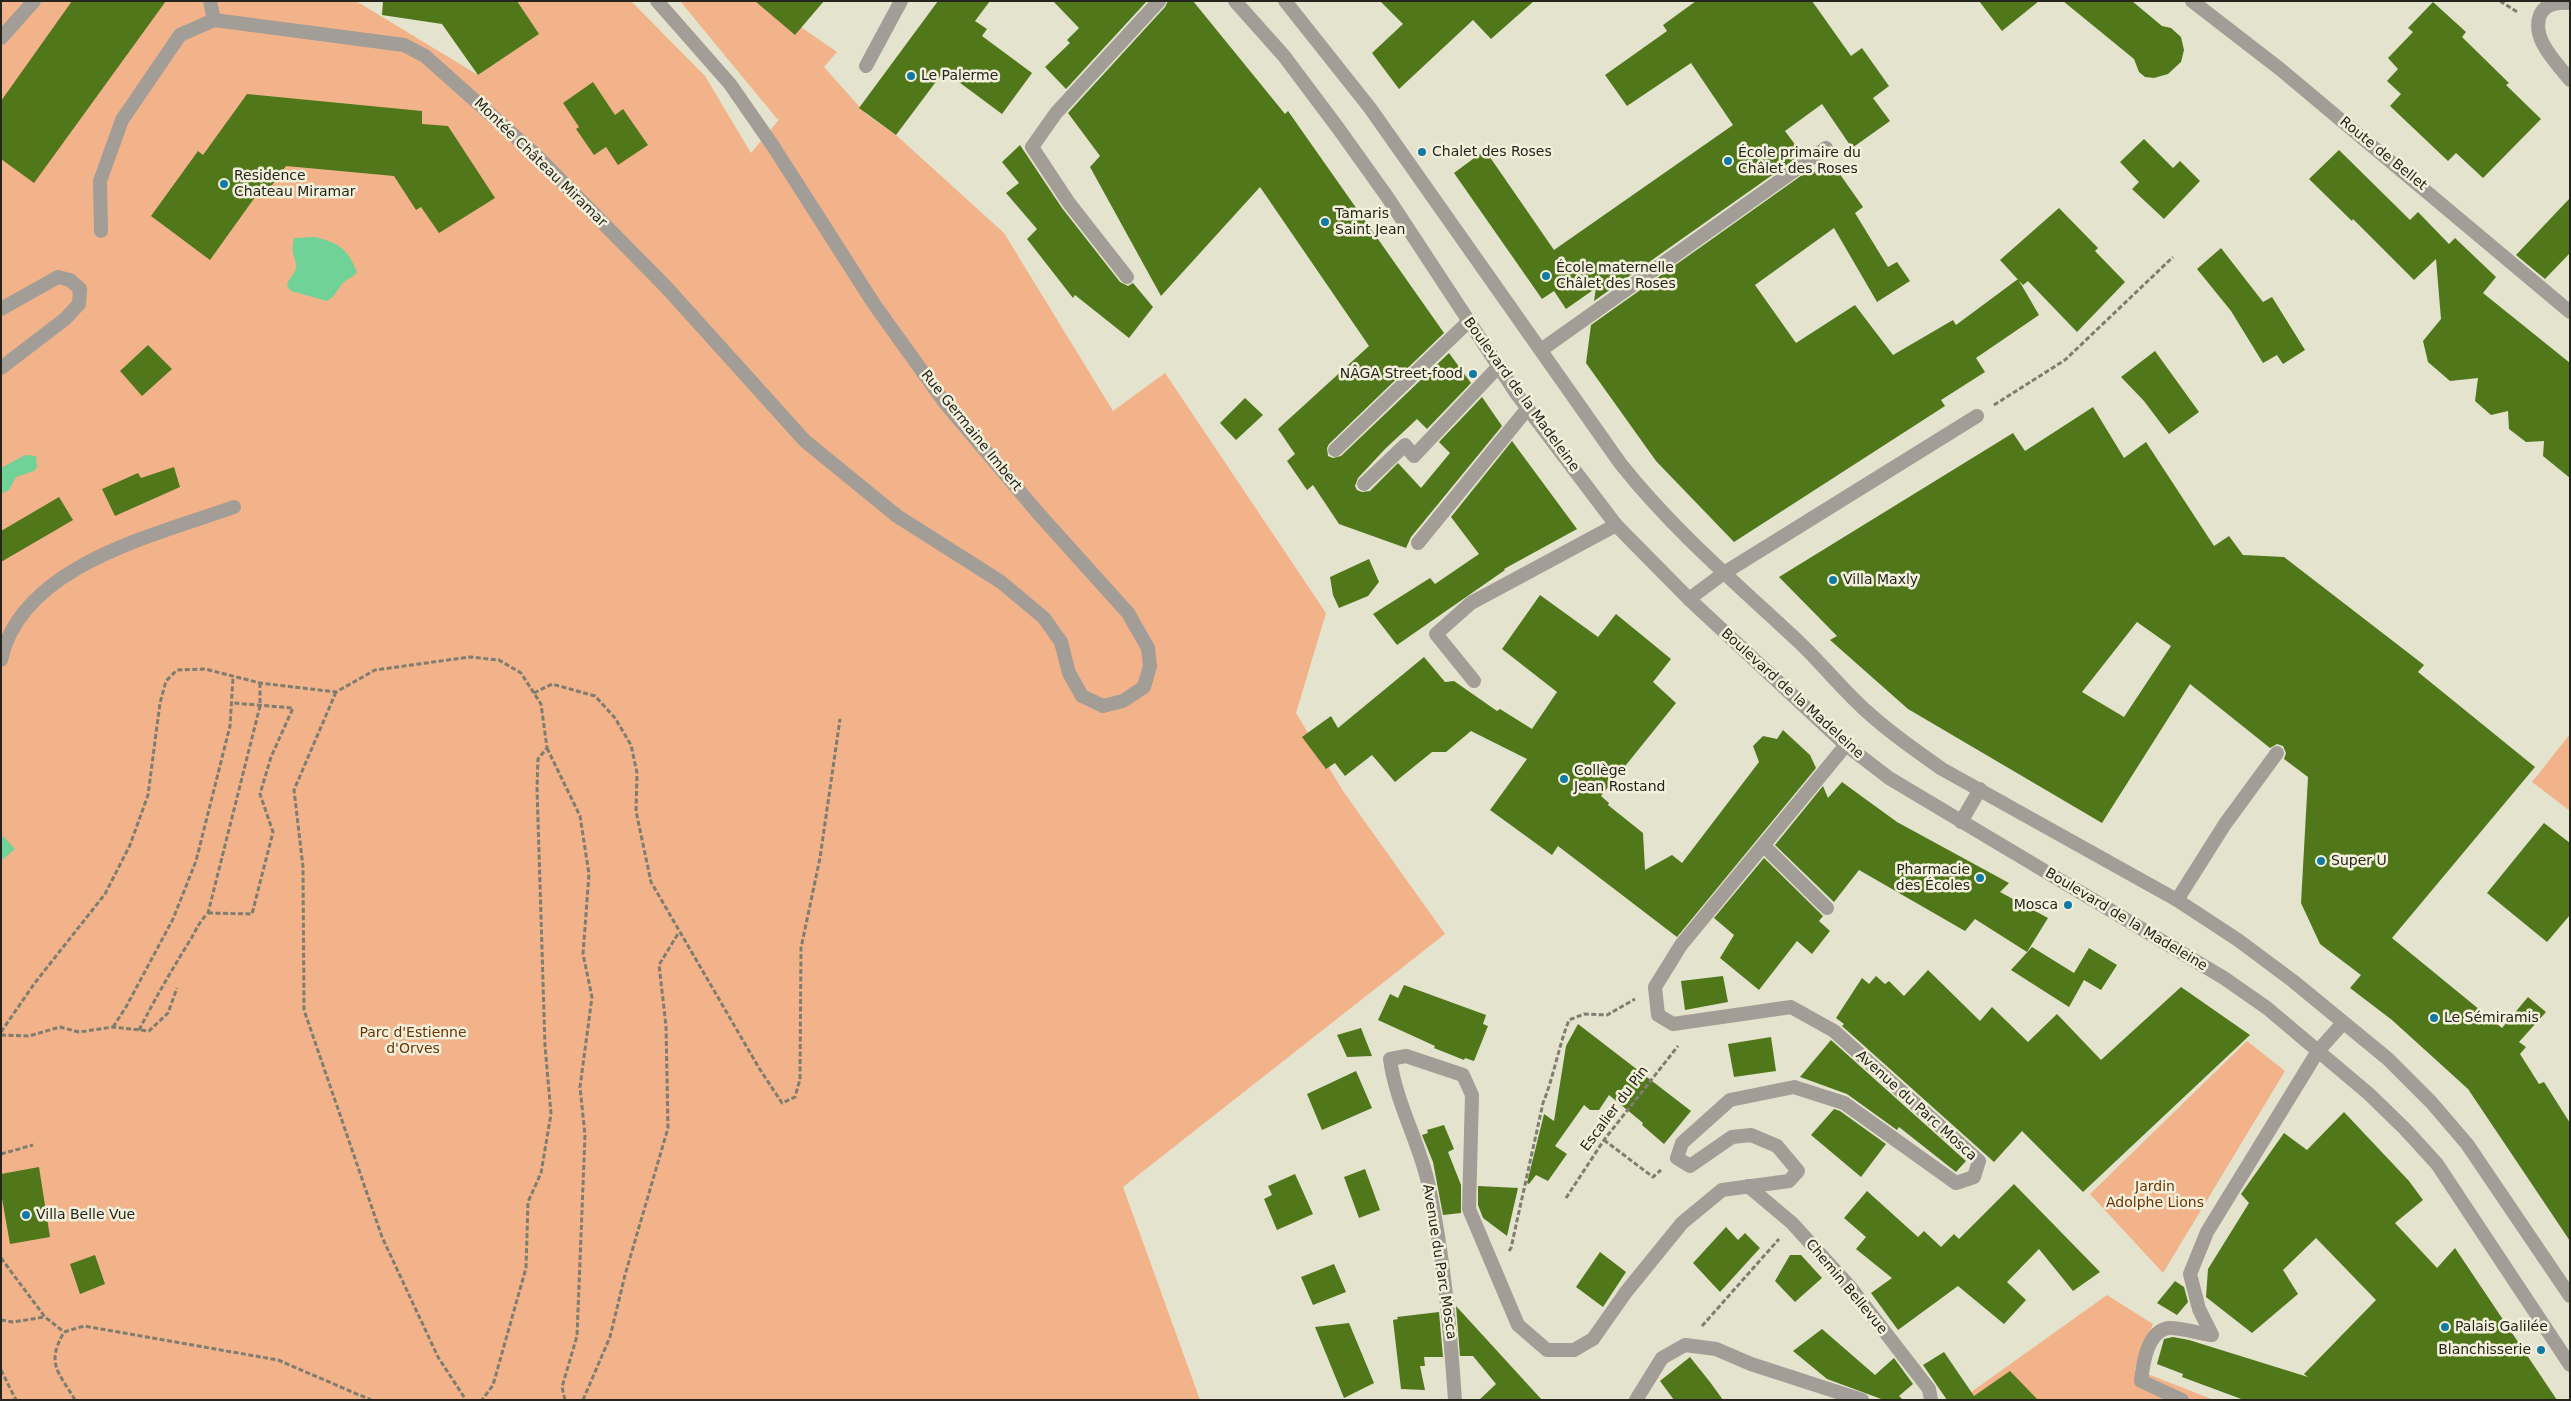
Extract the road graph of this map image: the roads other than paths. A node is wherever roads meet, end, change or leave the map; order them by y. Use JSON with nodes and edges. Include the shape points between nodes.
{"nodes":[{"id":1,"x":34,"y":1,"type":"edge"},
{"id":2,"x":210,"y":1,"type":"edge"},
{"id":3,"x":657,"y":1,"type":"edge"},
{"id":4,"x":901,"y":1,"type":"edge"},
{"id":5,"x":1159,"y":1,"type":"edge"},
{"id":6,"x":1235,"y":1,"type":"edge"},
{"id":7,"x":1285,"y":1,"type":"edge"},
{"id":8,"x":2192,"y":1,"type":"edge"},
{"id":9,"x":2570,"y":3,"type":"edge"},
{"id":10,"x":214,"y":20,"type":"junction"},
{"id":11,"x":1,"y":38,"type":"edge"},
{"id":12,"x":866,"y":66,"type":"dead end"},
{"id":13,"x":2570,"y":80,"type":"edge"},
{"id":14,"x":1826,"y":148,"type":"dead end"},
{"id":15,"x":101,"y":230,"type":"dead end"},
{"id":16,"x":1127,"y":277,"type":"dead end"},
{"id":17,"x":1,"y":309,"type":"edge"},
{"id":18,"x":2570,"y":312,"type":"edge"},
{"id":19,"x":1468,"y":322,"type":"junction"},
{"id":20,"x":1541,"y":350,"type":"junction"},
{"id":21,"x":1498,"y":367,"type":"junction"},
{"id":22,"x":1,"y":368,"type":"edge"},
{"id":23,"x":1528,"y":408,"type":"junction"},
{"id":24,"x":1977,"y":416,"type":"road end"},
{"id":25,"x":1335,"y":450,"type":"dead end"},
{"id":26,"x":1364,"y":484,"type":"dead end"},
{"id":27,"x":234,"y":507,"type":"dead end"},
{"id":28,"x":1616,"y":525,"type":"junction"},
{"id":29,"x":1418,"y":543,"type":"dead end"},
{"id":30,"x":1724,"y":573,"type":"junction"},
{"id":31,"x":1001,"y":582,"type":"joint"},
{"id":32,"x":1689,"y":599,"type":"junction"},
{"id":33,"x":1,"y":660,"type":"edge"},
{"id":34,"x":1474,"y":681,"type":"dead end"},
{"id":35,"x":1846,"y":745,"type":"junction"},
{"id":36,"x":2277,"y":753,"type":"dead end"},
{"id":37,"x":1980,"y":789,"type":"junction"},
{"id":38,"x":1961,"y":822,"type":"junction"},
{"id":39,"x":1764,"y":846,"type":"junction"},
{"id":40,"x":2177,"y":900,"type":"junction"},
{"id":41,"x":1827,"y":908,"type":"dead end"},
{"id":42,"x":2343,"y":1023,"type":"junction"},
{"id":43,"x":2318,"y":1051,"type":"junction"},
{"id":44,"x":1748,"y":1186,"type":"junction"},
{"id":45,"x":2570,"y":1296,"type":"edge"},
{"id":46,"x":2570,"y":1364,"type":"edge"},
{"id":47,"x":1455,"y":1400,"type":"edge"},
{"id":48,"x":1636,"y":1400,"type":"edge"},
{"id":49,"x":1862,"y":1400,"type":"edge"},
{"id":50,"x":1931,"y":1400,"type":"edge"},
{"id":51,"x":2182,"y":1400,"type":"edge"}],
"edges":[{"from":1,"to":11,"type":"street"},
{"from":2,"to":10,"type":"street"},
{"from":3,"to":31,"type":"street","name":"Rue Germaine Imbert","via":[[730,84],[874,304],[945,403],[1128,614],[1148,648],[1150,666],[1144,687],[1123,701],[1103,706],[1082,696],[1068,673],[1061,642],[1044,618]]},
{"from":4,"to":12,"type":"street"},
{"from":5,"to":16,"type":"street","via":[[1056,113],[1032,147],[1069,203]]},
{"from":6,"to":19,"type":"street","name":"Boulevard de la Madeleine","via":[[1284,56],[1338,128],[1388,198]]},
{"from":7,"to":20,"type":"street","via":[[1370,108]]},
{"from":8,"to":18,"type":"street","name":"Route de Bellet","via":[[2280,69]]},
{"from":9,"to":13,"type":"street","via":[[2556,2],[2542,10],[2537,23],[2548,52]]},
{"from":10,"to":15,"type":"street","via":[[180,35],[122,120],[100,181]]},
{"from":10,"to":31,"type":"street","name":"Montée Château Miramar","via":[[404,44],[425,56],[536,155],[667,288],[805,441],[897,516]]},
{"from":14,"to":20,"type":"street"},
{"from":17,"to":22,"type":"street","via":[[58,277],[70,280],[80,289],[79,304],[65,319]]},
{"from":19,"to":21,"type":"street","name":"Boulevard de la Madeleine"},
{"from":19,"to":25,"type":"street"},
{"from":20,"to":30,"type":"street","via":[[1648,498]]},
{"from":21,"to":23,"type":"street","name":"Boulevard de la Madeleine"},
{"from":21,"to":26,"type":"street","via":[[1414,456],[1405,445]]},
{"from":23,"to":28,"type":"street","name":"Boulevard de la Madeleine"},
{"from":23,"to":29,"type":"street"},
{"from":24,"to":30,"type":"street"},
{"from":27,"to":33,"type":"street","via":[[101,555],[48,587],[20,615]]},
{"from":28,"to":32,"type":"street","name":"Boulevard de la Madeleine"},
{"from":28,"to":34,"type":"street","via":[[1471,603],[1436,634]]},
{"from":30,"to":32,"type":"street"},
{"from":30,"to":37,"type":"street","via":[[1888,730],[1942,769]]},
{"from":32,"to":35,"type":"street","name":"Boulevard de la Madeleine"},
{"from":35,"to":38,"type":"street","name":"Boulevard de la Madeleine","via":[[1889,778]]},
{"from":35,"to":39,"type":"street"},
{"from":36,"to":40,"type":"street","via":[[2225,824]]},
{"from":37,"to":38,"type":"street"},
{"from":37,"to":40,"type":"street"},
{"from":38,"to":43,"type":"street","name":"Boulevard de la Madeleine","via":[[2224,978],[2267,1008]]},
{"from":39,"to":41,"type":"street"},
{"from":39,"to":44,"type":"street","name":"Avenue du Parc Mosca","via":[[1681,945],[1655,987],[1658,1015],[1673,1024],[1791,1007],[1834,1032],[1979,1161],[1974,1177],[1956,1183],[1844,1103],[1794,1087],[1730,1100],[1682,1143],[1677,1158],[1690,1166],[1732,1137],[1751,1135],[1778,1146],[1798,1171],[1789,1181]]},
{"from":40,"to":42,"type":"street","via":[[2293,980]]},
{"from":42,"to":43,"type":"street"},
{"from":42,"to":45,"type":"street","via":[[2388,1059],[2467,1144]]},
{"from":43,"to":46,"type":"street","name":"Boulevard de la Madeleine","via":[[2369,1094],[2437,1164]]},
{"from":43,"to":51,"type":"street","via":[[2206,1232],[2190,1274],[2199,1309],[2212,1335],[2169,1328],[2158,1334],[2144,1354],[2141,1381]]},
{"from":44,"to":47,"type":"street","name":"Avenue du Parc Mosca","via":[[1722,1190],[1682,1224],[1626,1292],[1593,1339],[1574,1350],[1547,1350],[1518,1325],[1469,1209],[1472,1095],[1463,1075],[1406,1056],[1390,1059],[1392,1079],[1429,1186],[1449,1314]]},
{"from":44,"to":50,"type":"street","name":"Chemin Bellevue","via":[[1792,1223],[1851,1288],[1929,1389]]},
{"from":48,"to":49,"type":"street","via":[[1662,1358],[1685,1346],[1716,1349],[1751,1364]]}]}
